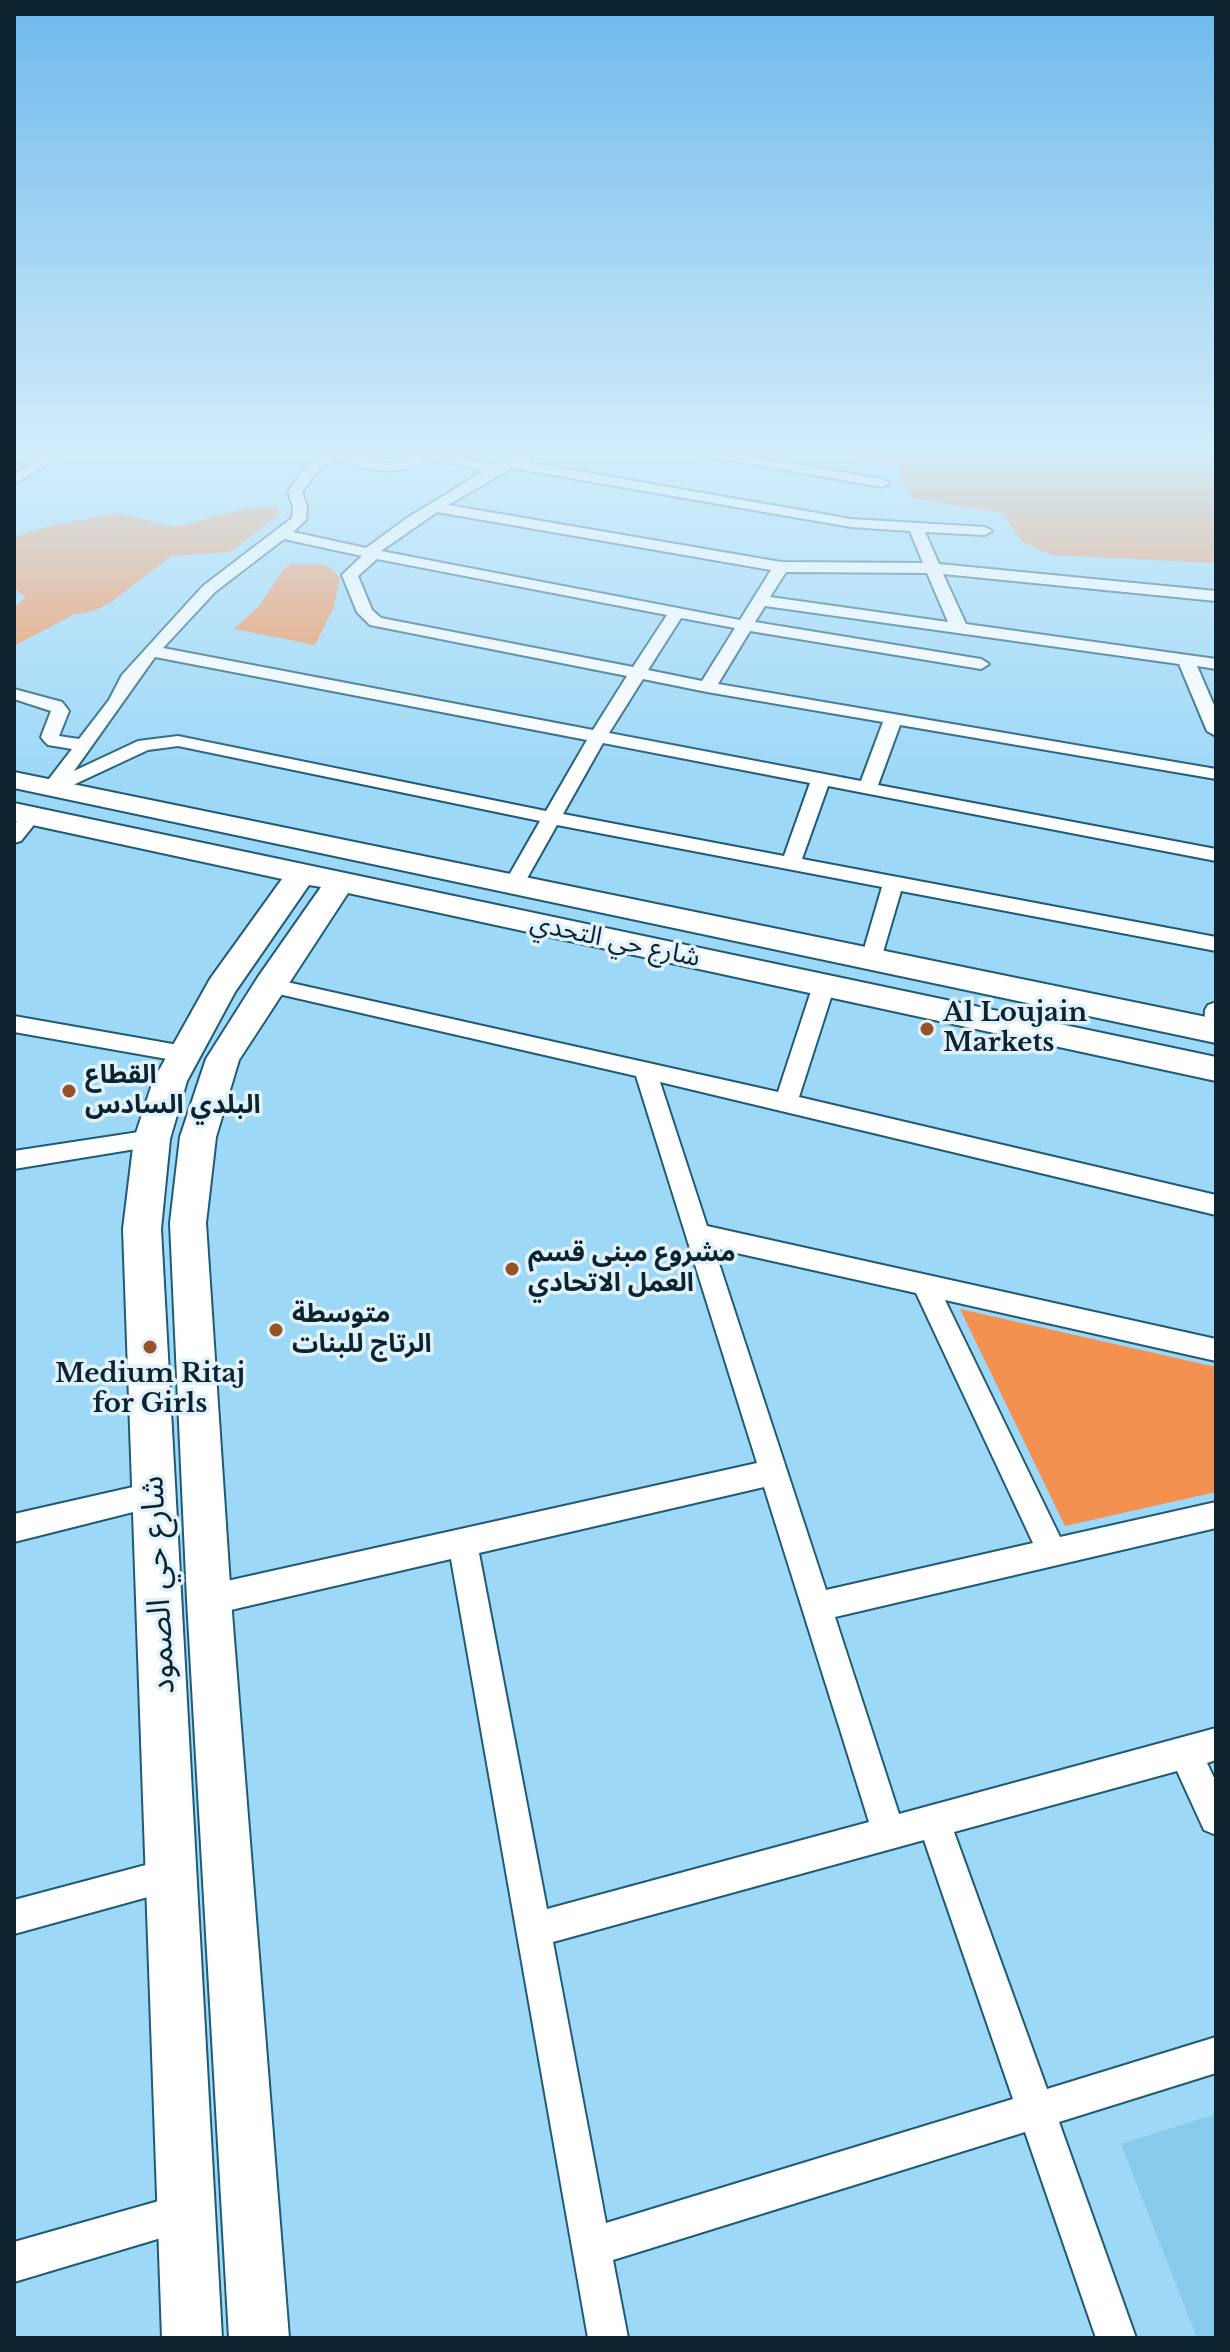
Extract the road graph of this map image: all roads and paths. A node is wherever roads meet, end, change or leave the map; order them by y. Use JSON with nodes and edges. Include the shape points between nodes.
{"nodes":[{"id":1,"x":246,"y":562,"type":"edge"},
{"id":2,"x":363,"y":562,"type":"edge"},
{"id":3,"x":412,"y":562,"type":"edge"},
{"id":4,"x":751,"y":562,"type":"edge"},
{"id":5,"x":930,"y":562,"type":"edge"},
{"id":6,"x":781,"y":567,"type":"junction"},
{"id":7,"x":933,"y":568,"type":"junction"},
{"id":8,"x":1216,"y":596,"type":"edge"},
{"id":9,"x":762,"y":601,"type":"junction"},
{"id":10,"x":677,"y":612,"type":"junction"},
{"id":11,"x":867,"y":616,"type":"junction"},
{"id":12,"x":748,"y":626,"type":"junction"},
{"id":13,"x":959,"y":628,"type":"junction"},
{"id":14,"x":858,"y":644,"type":"junction"},
{"id":15,"x":151,"y":651,"type":"junction"},
{"id":16,"x":1186,"y":660,"type":"junction"},
{"id":17,"x":981,"y":664,"type":"dead end"},
{"id":18,"x":1216,"y":664,"type":"edge"},
{"id":19,"x":639,"y":676,"type":"junction"},
{"id":20,"x":707,"y":687,"type":"junction"},
{"id":21,"x":14,"y":694,"type":"edge"},
{"id":22,"x":893,"y":719,"type":"junction"},
{"id":23,"x":1216,"y":731,"type":"edge"},
{"id":24,"x":598,"y":736,"type":"junction"},
{"id":25,"x":85,"y":745,"type":"junction"},
{"id":26,"x":1216,"y":774,"type":"edge"},
{"id":27,"x":821,"y":779,"type":"junction"},
{"id":28,"x":14,"y":780,"type":"edge"},
{"id":29,"x":51,"y":788,"type":"junction"},
{"id":30,"x":868,"y":788,"type":"junction"},
{"id":31,"x":141,"y":806,"type":"junction"},
{"id":32,"x":553,"y":818,"type":"junction"},
{"id":33,"x":20,"y":822,"type":"edge"},
{"id":34,"x":220,"y":823,"type":"junction"},
{"id":35,"x":115,"y":834,"type":"junction"},
{"id":36,"x":196,"y":851,"type":"junction"},
{"id":37,"x":1216,"y":855,"type":"edge"},
{"id":38,"x":791,"y":863,"type":"junction"},
{"id":39,"x":320,"y":878,"type":"junction"},
{"id":40,"x":893,"y":883,"type":"junction"},
{"id":41,"x":514,"y":884,"type":"junction"},
{"id":42,"x":280,"y":935,"type":"junction"},
{"id":43,"x":1216,"y":944,"type":"edge"},
{"id":44,"x":871,"y":959,"type":"junction"},
{"id":45,"x":269,"y":985,"type":"junction"},
{"id":46,"x":824,"y":985,"type":"junction"},
{"id":47,"x":14,"y":1024,"type":"edge"},
{"id":48,"x":1216,"y":1024,"type":"edge"},
{"id":49,"x":184,"y":1054,"type":"junction"},
{"id":50,"x":1216,"y":1069,"type":"edge"},
{"id":51,"x":645,"y":1070,"type":"junction"},
{"id":52,"x":786,"y":1102,"type":"junction"},
{"id":53,"x":152,"y":1139,"type":"junction"},
{"id":54,"x":14,"y":1160,"type":"edge"},
{"id":55,"x":1216,"y":1205,"type":"edge"},
{"id":56,"x":698,"y":1234,"type":"junction"},
{"id":57,"x":926,"y":1287,"type":"junction"},
{"id":58,"x":1216,"y":1350,"type":"edge"},
{"id":59,"x":774,"y":1472,"type":"junction"},
{"id":60,"x":155,"y":1495,"type":"junction"},
{"id":61,"x":1216,"y":1515,"type":"edge"},
{"id":62,"x":14,"y":1528,"type":"edge"},
{"id":63,"x":462,"y":1541,"type":"junction"},
{"id":64,"x":1053,"y":1554,"type":"junction"},
{"id":65,"x":817,"y":1607,"type":"junction"},
{"id":66,"x":210,"y":1622,"type":"junction"},
{"id":67,"x":162,"y":1651,"type":"junction"},
{"id":68,"x":218,"y":1729,"type":"junction"},
{"id":69,"x":166,"y":1735,"type":"junction"},
{"id":70,"x":1200,"y":1748,"type":"edge"},
{"id":71,"x":1216,"y":1818,"type":"edge"},
{"id":72,"x":934,"y":1821,"type":"junction"},
{"id":73,"x":889,"y":1833,"type":"junction"},
{"id":74,"x":172,"y":1875,"type":"junction"},
{"id":75,"x":14,"y":1917,"type":"edge"},
{"id":76,"x":534,"y":1930,"type":"junction"},
{"id":77,"x":1216,"y":2055,"type":"edge"},
{"id":78,"x":1036,"y":2110,"type":"junction"},
{"id":79,"x":187,"y":2212,"type":"junction"},
{"id":80,"x":592,"y":2247,"type":"junction"},
{"id":81,"x":14,"y":2262,"type":"edge"},
{"id":82,"x":192,"y":2338,"type":"edge"},
{"id":83,"x":259,"y":2338,"type":"edge"},
{"id":84,"x":608,"y":2338,"type":"edge"},
{"id":85,"x":1116,"y":2338,"type":"edge"}],
"edges":[{"from":1,"to":15,"type":"street","via":[[209,589]]},
{"from":2,"to":19,"type":"street","via":[[350,575],[365,612],[376,622]]},
{"from":3,"to":10,"type":"street"},
{"from":4,"to":6,"type":"street"},
{"from":5,"to":7,"type":"street"},
{"from":6,"to":7,"type":"street"},
{"from":6,"to":9,"type":"street"},
{"from":7,"to":8,"type":"street"},
{"from":7,"to":13,"type":"street"},
{"from":9,"to":11,"type":"street"},
{"from":9,"to":12,"type":"street"},
{"from":10,"to":12,"type":"street"},
{"from":10,"to":19,"type":"street"},
{"from":11,"to":13,"type":"street"},
{"from":11,"to":14,"type":"street"},
{"from":12,"to":14,"type":"street"},
{"from":12,"to":20,"type":"street"},
{"from":13,"to":16,"type":"street"},
{"from":14,"to":17,"type":"street"},
{"from":15,"to":24,"type":"street"},
{"from":15,"to":25,"type":"street"},
{"from":16,"to":18,"type":"street"},
{"from":16,"to":23,"type":"street"},
{"from":19,"to":20,"type":"street"},
{"from":19,"to":24,"type":"street"},
{"from":20,"to":22,"type":"street"},
{"from":21,"to":25,"type":"street","via":[[56,706],[60,711],[50,737],[54,741]]},
{"from":22,"to":26,"type":"street"},
{"from":22,"to":30,"type":"street"},
{"from":24,"to":27,"type":"street"},
{"from":24,"to":32,"type":"street"},
{"from":25,"to":29,"type":"street"},
{"from":27,"to":30,"type":"street"},
{"from":27,"to":38,"type":"street"},
{"from":28,"to":29,"type":"main road","name":"شارع حي التحدي"},
{"from":29,"to":31,"type":"main road","name":"شارع حي التحدي"},
{"from":29,"to":32,"type":"street","via":[[136,748],[169,741]]},
{"from":30,"to":37,"type":"street"},
{"from":31,"to":34,"type":"main road","name":"شارع حي التحدي"},
{"from":31,"to":35,"type":"main road","via":[[153,815],[148,827]]},
{"from":32,"to":38,"type":"street"},
{"from":32,"to":41,"type":"street"},
{"from":33,"to":35,"type":"main road","name":"شارع حي التحدي"},
{"from":34,"to":36,"type":"main road","via":[[189,830],[184,842]]},
{"from":34,"to":41,"type":"main road","name":"شارع حي التحدي"},
{"from":35,"to":36,"type":"main road","name":"شارع حي التحدي"},
{"from":36,"to":39,"type":"main road","name":"شارع حي التحدي"},
{"from":38,"to":40,"type":"street"},
{"from":39,"to":42,"type":"main road","name":"شارع حي الصمود"},
{"from":39,"to":46,"type":"main road","name":"شارع حي التحدي"},
{"from":40,"to":43,"type":"street"},
{"from":40,"to":44,"type":"street"},
{"from":41,"to":44,"type":"main road","name":"شارع حي التحدي"},
{"from":42,"to":45,"type":"main road"},
{"from":42,"to":49,"type":"main road","name":"شارع حي الصمود","via":[[221,987]]},
{"from":44,"to":48,"type":"main road","name":"شارع حي التحدي"},
{"from":45,"to":51,"type":"street"},
{"from":45,"to":66,"type":"main road","via":[[223,1059],[191,1179],[188,1223]]},
{"from":46,"to":50,"type":"main road","name":"شارع حي التحدي"},
{"from":46,"to":52,"type":"street"},
{"from":47,"to":49,"type":"street"},
{"from":49,"to":53,"type":"main road","name":"شارع حي الصمود"},
{"from":51,"to":52,"type":"street"},
{"from":51,"to":56,"type":"street"},
{"from":52,"to":55,"type":"street"},
{"from":53,"to":54,"type":"street"},
{"from":53,"to":60,"type":"main road","name":"شارع حي الصمود","via":[[142,1229]]},
{"from":56,"to":57,"type":"street"},
{"from":56,"to":59,"type":"street"},
{"from":57,"to":58,"type":"street"},
{"from":57,"to":64,"type":"street"},
{"from":59,"to":63,"type":"street"},
{"from":59,"to":65,"type":"street"},
{"from":60,"to":62,"type":"street"},
{"from":60,"to":67,"type":"main road","name":"شارع حي الصمود"},
{"from":61,"to":64,"type":"street"},
{"from":63,"to":66,"type":"street"},
{"from":63,"to":76,"type":"street"},
{"from":64,"to":65,"type":"street"},
{"from":65,"to":73,"type":"street"},
{"from":66,"to":67,"type":"main road","via":[[187,1659]]},
{"from":66,"to":68,"type":"main road"},
{"from":67,"to":69,"type":"main road","name":"شارع حي الصمود"},
{"from":68,"to":69,"type":"main road","via":[[198,1721]]},
{"from":68,"to":83,"type":"main road"},
{"from":69,"to":74,"type":"main road","name":"شارع حي الصمود"},
{"from":70,"to":71,"type":"street"},
{"from":70,"to":72,"type":"street"},
{"from":72,"to":73,"type":"street"},
{"from":72,"to":78,"type":"street"},
{"from":73,"to":76,"type":"street"},
{"from":74,"to":75,"type":"street"},
{"from":74,"to":79,"type":"main road","name":"شارع حي الصمود"},
{"from":76,"to":80,"type":"street"},
{"from":77,"to":78,"type":"street"},
{"from":78,"to":80,"type":"street"},
{"from":78,"to":85,"type":"street"},
{"from":79,"to":81,"type":"street"},
{"from":79,"to":82,"type":"main road","name":"شارع حي الصمود"},
{"from":80,"to":84,"type":"street"}]}
